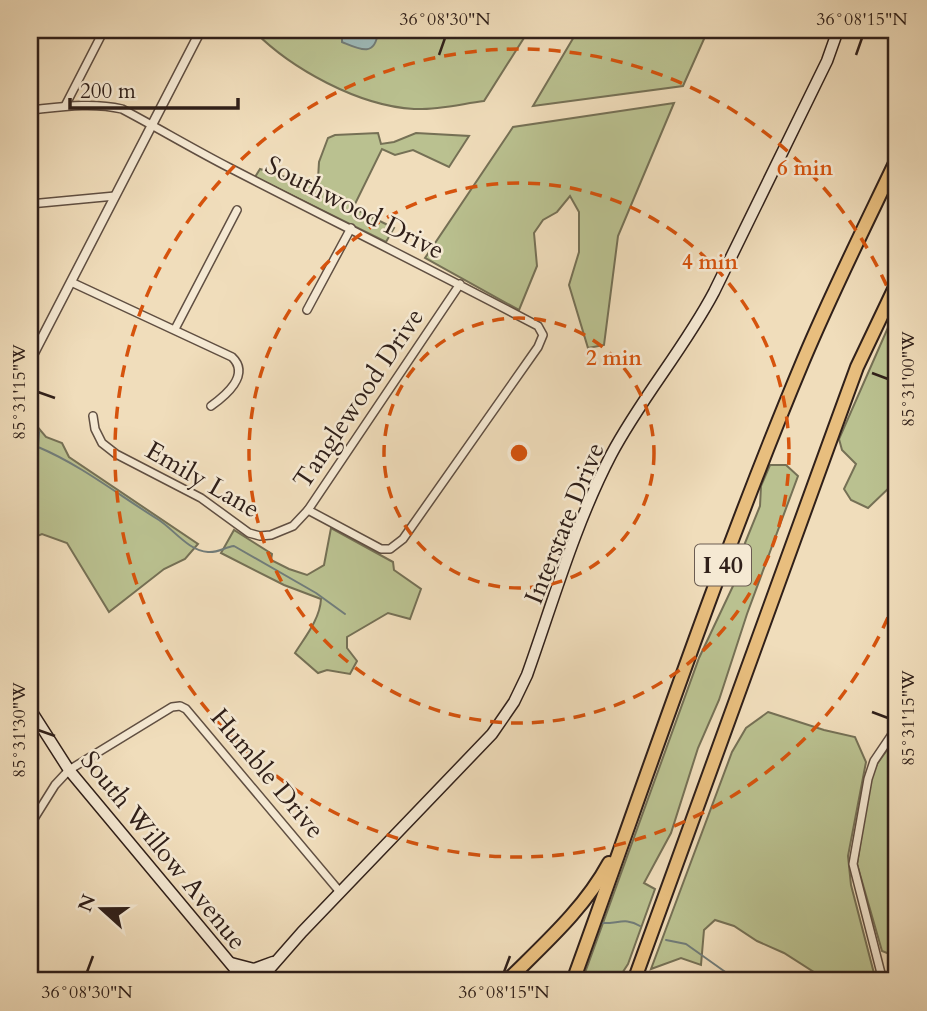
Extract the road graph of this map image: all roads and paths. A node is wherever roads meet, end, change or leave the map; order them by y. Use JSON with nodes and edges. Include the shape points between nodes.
{"nodes":[{"id":1,"x":104,"y":30,"type":"edge"},
{"id":2,"x":201,"y":30,"type":"edge"},
{"id":3,"x":838,"y":30,"type":"edge"},
{"id":4,"x":65,"y":106,"type":"junction"},
{"id":5,"x":30,"y":110,"type":"edge"},
{"id":6,"x":152,"y":127,"type":"junction"},
{"id":7,"x":897,"y":159,"type":"edge"},
{"id":8,"x":115,"y":196,"type":"junction"},
{"id":9,"x":30,"y":204,"type":"edge"},
{"id":10,"x":237,"y":210,"type":"dead end"},
{"id":11,"x":351,"y":228,"type":"junction"},
{"id":12,"x":71,"y":282,"type":"junction"},
{"id":13,"x":897,"y":282,"type":"edge"},
{"id":14,"x":460,"y":284,"type":"junction"},
{"id":15,"x":307,"y":310,"type":"dead end"},
{"id":16,"x":538,"y":326,"type":"joint"},
{"id":17,"x":174,"y":329,"type":"junction"},
{"id":18,"x":30,"y":361,"type":"edge"},
{"id":19,"x":211,"y":406,"type":"dead end"},
{"id":20,"x":93,"y":416,"type":"dead end"},
{"id":21,"x":308,"y":510,"type":"junction"},
{"id":22,"x":30,"y":709,"type":"edge"},
{"id":23,"x":897,"y":727,"type":"edge"},
{"id":24,"x":69,"y":770,"type":"junction"},
{"id":25,"x":30,"y":825,"type":"edge"},
{"id":26,"x":628,"y":829,"type":"junction"},
{"id":27,"x":340,"y":892,"type":"junction"},
{"id":28,"x":279,"y":958,"type":"junction"},
{"id":29,"x":229,"y":963,"type":"junction"},
{"id":30,"x":245,"y":981,"type":"edge"},
{"id":31,"x":259,"y":981,"type":"edge"},
{"id":32,"x":507,"y":981,"type":"edge"},
{"id":33,"x":573,"y":981,"type":"edge"},
{"id":34,"x":634,"y":981,"type":"edge"},
{"id":35,"x":883,"y":981,"type":"edge"}],
"edges":[{"from":1,"to":4,"type":"street"},
{"from":2,"to":6,"type":"street"},
{"from":3,"to":27,"type":"main road","name":"Interstate Drive","via":[[695,328],[626,430],[598,481],[514,702],[492,734]]},
{"from":4,"to":5,"type":"street","name":"Southwood Drive"},
{"from":4,"to":6,"type":"street","name":"Southwood Drive","via":[[122,109]]},
{"from":6,"to":8,"type":"street"},
{"from":6,"to":11,"type":"street","name":"Southwood Drive"},
{"from":7,"to":26,"type":"highway","number":"I 40","via":[[775,430]]},
{"from":8,"to":9,"type":"street"},
{"from":8,"to":12,"type":"street"},
{"from":10,"to":17,"type":"street"},
{"from":11,"to":14,"type":"street","name":"Southwood Drive"},
{"from":11,"to":15,"type":"street"},
{"from":12,"to":17,"type":"street"},
{"from":12,"to":18,"type":"street"},
{"from":13,"to":34,"type":"highway","number":"I 40","via":[[857,367]]},
{"from":14,"to":16,"type":"street","name":"Southwood Drive"},
{"from":14,"to":21,"type":"street","name":"Tanglewood Drive"},
{"from":16,"to":21,"type":"street","name":"Tanglewood Drive","via":[[543,335],[538,347],[398,545],[381,549]]},
{"from":17,"to":19,"type":"street","via":[[238,363],[235,383]]},
{"from":20,"to":21,"type":"street","name":"Emily Lane","via":[[102,443],[116,454],[201,498],[249,533],[271,536],[293,526]]},
{"from":22,"to":24,"type":"main road","name":"South Willow Avenue"},
{"from":23,"to":35,"type":"street","via":[[871,770],[853,863]]},
{"from":24,"to":25,"type":"street","name":"Humble Drive"},
{"from":24,"to":27,"type":"street","name":"Humble Drive","via":[[180,706]]},
{"from":24,"to":29,"type":"main road","name":"South Willow Avenue"},
{"from":26,"to":32,"type":"highway","via":[[597,885]]},
{"from":26,"to":33,"type":"highway","number":"I 40"},
{"from":27,"to":28,"type":"main road","name":"Interstate Drive"},
{"from":28,"to":29,"type":"main road","via":[[254,969]]},
{"from":28,"to":31,"type":"main road","name":"Interstate Drive"},
{"from":29,"to":30,"type":"main road","name":"South Willow Avenue"}]}
